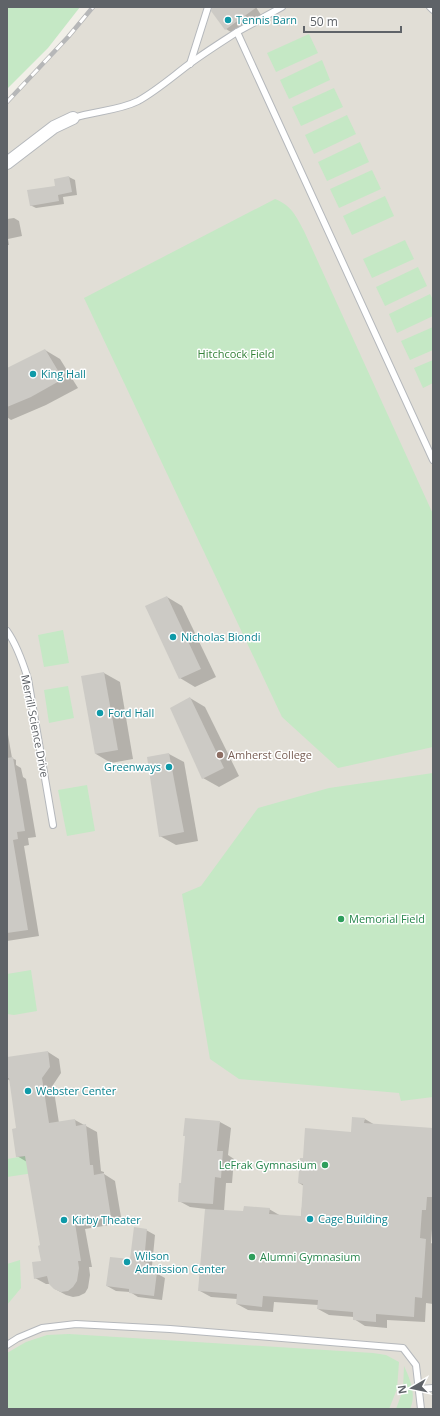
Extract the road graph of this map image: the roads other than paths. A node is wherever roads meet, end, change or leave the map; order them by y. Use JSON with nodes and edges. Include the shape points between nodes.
{"nodes":[{"id":1,"x":208,"y":7,"type":"edge"},
{"id":2,"x":267,"y":7,"type":"edge"},
{"id":3,"x":282,"y":7,"type":"edge"},
{"id":4,"x":430,"y":7,"type":"edge"},
{"id":5,"x":433,"y":10,"type":"edge"},
{"id":6,"x":270,"y":14,"type":"junction"},
{"id":7,"x":237,"y":32,"type":"junction"},
{"id":8,"x":190,"y":64,"type":"junction"},
{"id":9,"x":73,"y":118,"type":"joint"},
{"id":10,"x":7,"y":163,"type":"edge"},
{"id":11,"x":433,"y":460,"type":"edge"},
{"id":12,"x":7,"y":631,"type":"edge"},
{"id":13,"x":53,"y":824,"type":"dead end"},
{"id":14,"x":7,"y":1345,"type":"edge"},
{"id":15,"x":433,"y":1388,"type":"edge"},
{"id":16,"x":419,"y":1389,"type":"junction"},
{"id":17,"x":421,"y":1409,"type":"edge"}],
"edges":[{"from":1,"to":8,"type":"lane"},
{"from":2,"to":6,"type":"lane"},
{"from":3,"to":6,"type":"lane"},
{"from":4,"to":5,"type":"lane"},
{"from":6,"to":7,"type":"lane"},
{"from":7,"to":8,"type":"lane"},
{"from":7,"to":11,"type":"lane"},
{"from":8,"to":9,"type":"lane","via":[[137,101]]},
{"from":9,"to":10,"type":"street","via":[[54,127]]},
{"from":12,"to":13,"type":"lane","name":"Merrill Science Drive","via":[[28,679]]},
{"from":14,"to":16,"type":"lane","via":[[42,1328],[76,1324],[403,1348],[416,1365]]},
{"from":15,"to":16,"type":"lane"},
{"from":16,"to":17,"type":"lane"}]}
